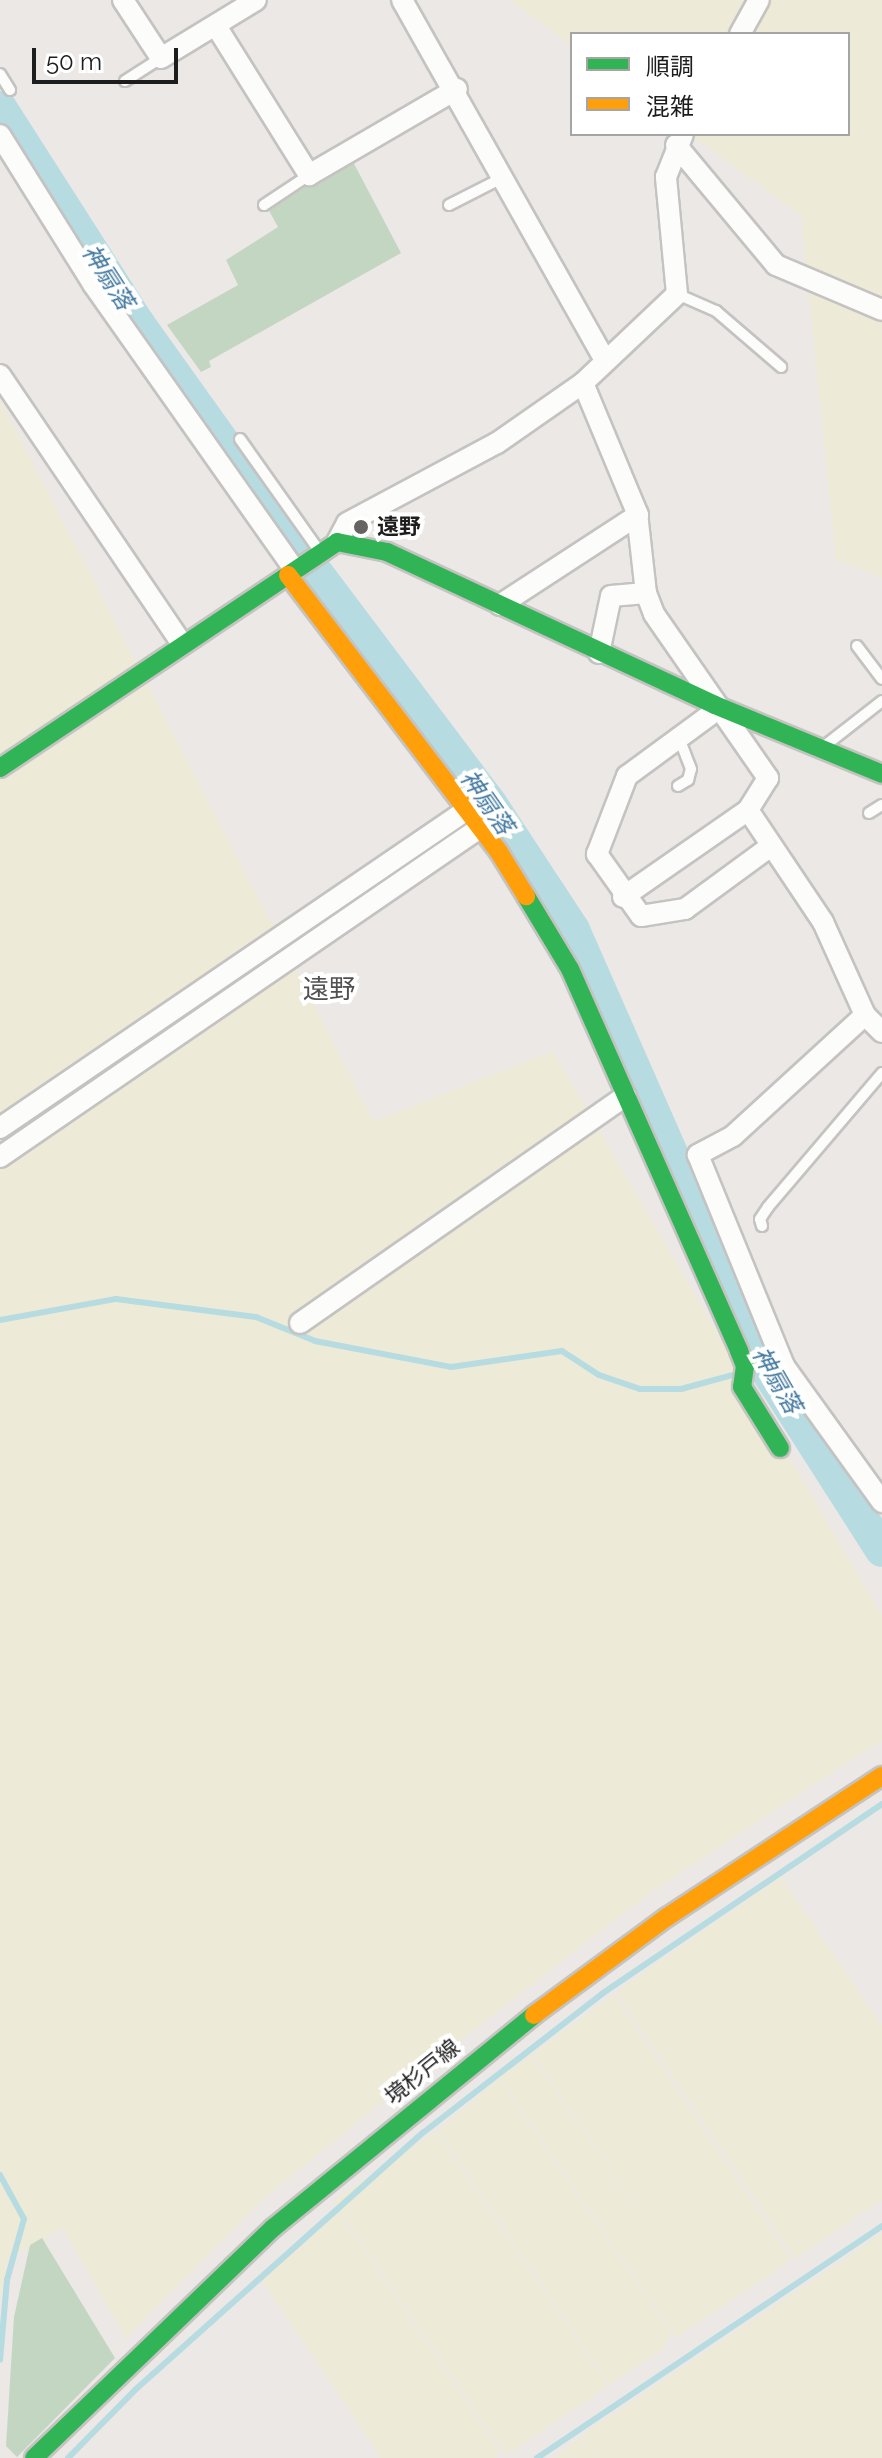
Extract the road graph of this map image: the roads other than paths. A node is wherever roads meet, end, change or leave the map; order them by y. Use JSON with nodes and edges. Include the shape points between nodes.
{"nodes":[{"id":1,"x":123,"y":0,"type":"edge"},
{"id":2,"x":256,"y":0,"type":"edge"},
{"id":3,"x":402,"y":0,"type":"edge"},
{"id":4,"x":759,"y":0,"type":"edge"},
{"id":5,"x":216,"y":26,"type":"junction"},
{"id":6,"x":741,"y":32,"type":"edge"},
{"id":7,"x":161,"y":58,"type":"junction"},
{"id":8,"x":0,"y":74,"type":"edge"},
{"id":9,"x":125,"y":81,"type":"dead end"},
{"id":10,"x":457,"y":89,"type":"junction"},
{"id":11,"x":10,"y":90,"type":"dead end"},
{"id":12,"x":0,"y":135,"type":"edge"},
{"id":13,"x":680,"y":140,"type":"edge"},
{"id":14,"x":309,"y":175,"type":"junction"},
{"id":15,"x":505,"y":177,"type":"junction"},
{"id":16,"x":264,"y":205,"type":"dead end"},
{"id":17,"x":449,"y":205,"type":"dead end"},
{"id":18,"x":677,"y":294,"type":"junction"},
{"id":19,"x":882,"y":310,"type":"edge"},
{"id":20,"x":605,"y":361,"type":"junction"},
{"id":21,"x":781,"y":367,"type":"dead end"},
{"id":22,"x":0,"y":375,"type":"edge"},
{"id":23,"x":583,"y":383,"type":"junction"},
{"id":24,"x":240,"y":439,"type":"dead end"},
{"id":25,"x":638,"y":515,"type":"junction"},
{"id":26,"x":329,"y":548,"type":"junction"},
{"id":27,"x":291,"y":573,"type":"junction"},
{"id":28,"x":646,"y":593,"type":"junction"},
{"id":29,"x":500,"y":605,"type":"junction"},
{"id":30,"x":182,"y":644,"type":"junction"},
{"id":31,"x":857,"y":646,"type":"dead end"},
{"id":32,"x":599,"y":653,"type":"junction"},
{"id":33,"x":882,"y":679,"type":"edge"},
{"id":34,"x":882,"y":701,"type":"edge"},
{"id":35,"x":715,"y":705,"type":"junction"},
{"id":36,"x":679,"y":738,"type":"junction"},
{"id":37,"x":821,"y":749,"type":"junction"},
{"id":38,"x":0,"y":768,"type":"edge"},
{"id":39,"x":882,"y":774,"type":"edge"},
{"id":40,"x":678,"y":786,"type":"dead end"},
{"id":41,"x":882,"y":805,"type":"edge"},
{"id":42,"x":468,"y":809,"type":"junction"},
{"id":43,"x":748,"y":810,"type":"junction"},
{"id":44,"x":869,"y":813,"type":"dead end"},
{"id":45,"x":481,"y":827,"type":"junction"},
{"id":46,"x":771,"y":846,"type":"junction"},
{"id":47,"x":623,"y":897,"type":"junction"},
{"id":48,"x":865,"y":1015,"type":"junction"},
{"id":49,"x":882,"y":1032,"type":"edge"},
{"id":50,"x":882,"y":1073,"type":"edge"},
{"id":51,"x":626,"y":1096,"type":"junction"},
{"id":52,"x":0,"y":1128,"type":"edge"},
{"id":53,"x":0,"y":1157,"type":"edge"},
{"id":54,"x":762,"y":1226,"type":"dead end"},
{"id":55,"x":300,"y":1323,"type":"dead end"},
{"id":56,"x":771,"y":1339,"type":"junction"},
{"id":57,"x":739,"y":1351,"type":"junction"},
{"id":58,"x":780,"y":1448,"type":"dead end"},
{"id":59,"x":882,"y":1502,"type":"edge"},
{"id":60,"x":882,"y":1776,"type":"edge"},
{"id":61,"x":34,"y":2458,"type":"edge"}],
"edges":[{"from":1,"to":7,"type":"street"},
{"from":2,"to":5,"type":"street"},
{"from":3,"to":10,"type":"street"},
{"from":4,"to":6,"type":"street"},
{"from":5,"to":7,"type":"street"},
{"from":5,"to":14,"type":"street"},
{"from":7,"to":9,"type":"lane"},
{"from":8,"to":11,"type":"lane"},
{"from":10,"to":14,"type":"street"},
{"from":10,"to":15,"type":"street"},
{"from":12,"to":27,"type":"street","via":[[93,284]]},
{"from":13,"to":18,"type":"street","via":[[666,177]]},
{"from":13,"to":19,"type":"street","via":[[776,265]]},
{"from":14,"to":16,"type":"lane"},
{"from":15,"to":17,"type":"lane"},
{"from":15,"to":20,"type":"street"},
{"from":18,"to":20,"type":"street"},
{"from":18,"to":21,"type":"lane","via":[[716,311]]},
{"from":20,"to":23,"type":"street"},
{"from":22,"to":30,"type":"street"},
{"from":23,"to":25,"type":"street"},
{"from":23,"to":26,"type":"street","via":[[497,443],[347,523]]},
{"from":24,"to":26,"type":"lane"},
{"from":25,"to":28,"type":"street"},
{"from":25,"to":29,"type":"street"},
{"from":26,"to":27,"type":"street"},
{"from":26,"to":29,"type":"street","via":[[387,552]]},
{"from":27,"to":30,"type":"street"},
{"from":27,"to":42,"type":"street"},
{"from":28,"to":32,"type":"street","via":[[611,596]]},
{"from":28,"to":35,"type":"street","via":[[662,630]]},
{"from":29,"to":32,"type":"street"},
{"from":30,"to":38,"type":"street"},
{"from":31,"to":33,"type":"lane"},
{"from":32,"to":35,"type":"street"},
{"from":34,"to":37,"type":"lane"},
{"from":35,"to":36,"type":"street"},
{"from":35,"to":37,"type":"street"},
{"from":35,"to":43,"type":"street","via":[[768,778]]},
{"from":36,"to":40,"type":"lane","via":[[691,769],[688,780]]},
{"from":36,"to":47,"type":"street","via":[[627,776],[597,854]]},
{"from":37,"to":39,"type":"street"},
{"from":41,"to":44,"type":"lane"},
{"from":42,"to":45,"type":"street"},
{"from":42,"to":52,"type":"street"},
{"from":43,"to":46,"type":"street"},
{"from":43,"to":47,"type":"street"},
{"from":45,"to":51,"type":"street","via":[[570,969]]},
{"from":45,"to":53,"type":"street"},
{"from":46,"to":47,"type":"street","via":[[685,909],[641,916]]},
{"from":46,"to":48,"type":"street","via":[[823,922]]},
{"from":48,"to":49,"type":"street"},
{"from":48,"to":56,"type":"street","via":[[733,1136],[698,1155]]},
{"from":50,"to":54,"type":"lane","via":[[768,1207],[760,1219]]},
{"from":51,"to":55,"type":"street"},
{"from":51,"to":57,"type":"street"},
{"from":56,"to":57,"type":"street"},
{"from":56,"to":59,"type":"street","via":[[784,1366]]},
{"from":57,"to":58,"type":"street","via":[[745,1366],[742,1387]]},
{"from":60,"to":61,"type":"street","name":"境杉戸線","via":[[667,1917],[473,2060],[273,2228]]}]}
